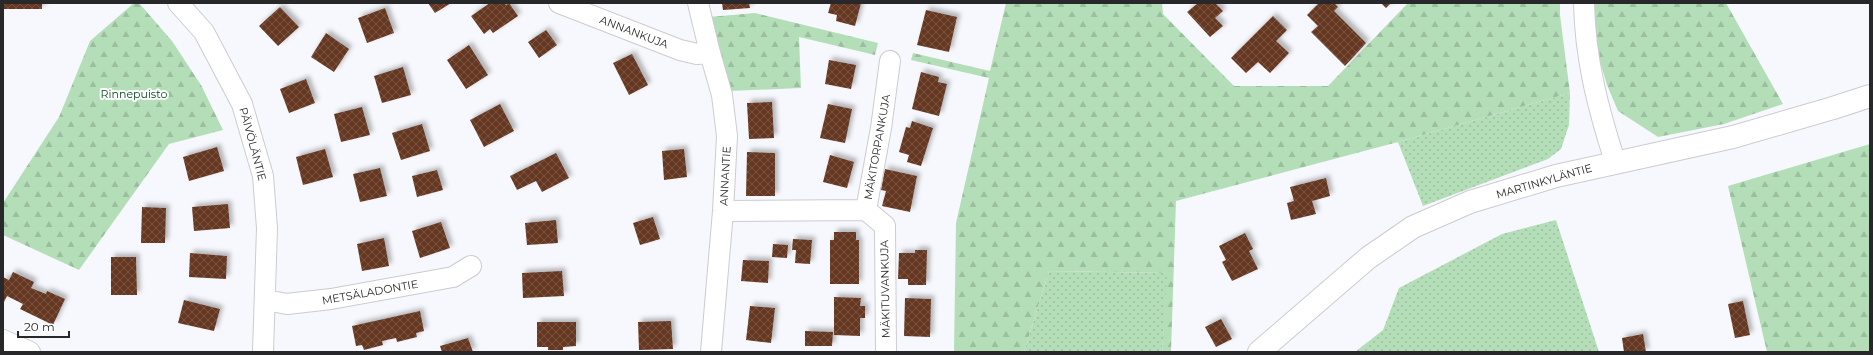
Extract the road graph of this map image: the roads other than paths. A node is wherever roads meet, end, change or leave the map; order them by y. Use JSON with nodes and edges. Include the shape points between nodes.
{"nodes":[{"id":1,"x":178,"y":3,"type":"edge"},
{"id":2,"x":559,"y":3,"type":"edge"},
{"id":3,"x":698,"y":3,"type":"edge"},
{"id":4,"x":1584,"y":3,"type":"edge"},
{"id":5,"x":710,"y":53,"type":"junction"},
{"id":6,"x":890,"y":61,"type":"dead end"},
{"id":7,"x":1870,"y":96,"type":"edge"},
{"id":8,"x":1615,"y":161,"type":"junction"},
{"id":9,"x":866,"y":210,"type":"junction"},
{"id":10,"x":723,"y":211,"type":"junction"},
{"id":11,"x":471,"y":266,"type":"dead end"},
{"id":12,"x":266,"y":300,"type":"junction"},
{"id":13,"x":3,"y":340,"type":"edge"},
{"id":14,"x":30,"y":352,"type":"edge"},
{"id":15,"x":263,"y":352,"type":"edge"},
{"id":16,"x":711,"y":352,"type":"edge"},
{"id":17,"x":886,"y":352,"type":"edge"},
{"id":18,"x":1260,"y":352,"type":"edge"}],
"edges":[{"from":1,"to":12,"type":"street","name":"PÄIVÖLÄNTIE","via":[[204,32],[242,104],[253,138],[263,176],[267,228]]},
{"from":2,"to":5,"type":"street","name":"ANNANKUJA","via":[[680,50],[697,54]]},
{"from":3,"to":5,"type":"street","name":"ANNANTIE"},
{"from":4,"to":8,"type":"street","via":[[1586,44],[1593,86]]},
{"from":5,"to":10,"type":"street","name":"ANNANTIE","via":[[722,95],[727,136]]},
{"from":6,"to":9,"type":"street","name":"MÄKITORPANKUJA","via":[[882,128]]},
{"from":7,"to":8,"type":"street","name":"MARTINKYLÄNTIE","via":[[1733,136]]},
{"from":8,"to":18,"type":"street","name":"MARTINKYLÄNTIE","via":[[1470,202],[1413,227],[1368,258]]},
{"from":9,"to":10,"type":"street","name":"MÄKITORPANKUJA"},
{"from":9,"to":17,"type":"street","name":"MÄKITUVANKUJA","via":[[885,226]]},
{"from":10,"to":16,"type":"street","name":"ANNANTIE"},
{"from":11,"to":12,"type":"street","name":"METSÄLADONTIE","via":[[454,276],[331,299],[288,304]]},
{"from":12,"to":15,"type":"street","name":"PÄIVÖLÄNTIE"},
{"from":13,"to":14,"type":"street"}]}
